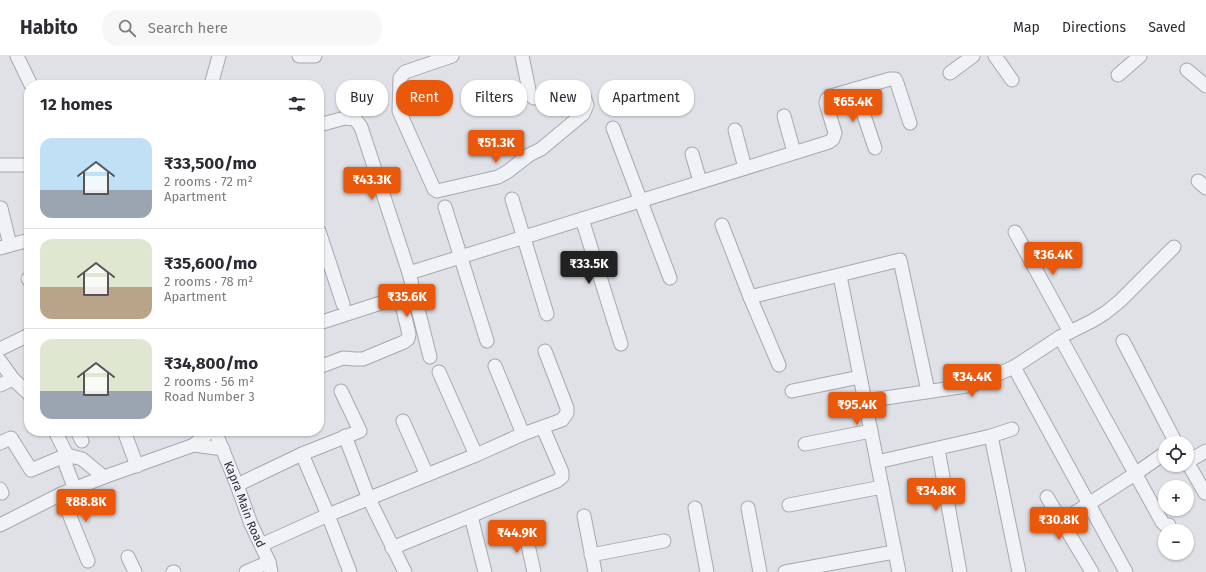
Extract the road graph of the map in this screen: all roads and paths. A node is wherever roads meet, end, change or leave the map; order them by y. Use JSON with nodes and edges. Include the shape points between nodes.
{"nodes":[{"id":1,"x":17,"y":56,"type":"edge"},
{"id":2,"x":219,"y":56,"type":"edge"},
{"id":3,"x":300,"y":56,"type":"edge"},
{"id":4,"x":316,"y":56,"type":"edge"},
{"id":5,"x":452,"y":56,"type":"edge"},
{"id":6,"x":522,"y":56,"type":"edge"},
{"id":7,"x":973,"y":56,"type":"edge"},
{"id":8,"x":995,"y":56,"type":"edge"},
{"id":9,"x":1140,"y":56,"type":"edge"},
{"id":10,"x":1187,"y":70,"type":"dead end"},
{"id":11,"x":950,"y":72,"type":"dead end"},
{"id":12,"x":1118,"y":75,"type":"dead end"},
{"id":13,"x":29,"y":80,"type":"edge"},
{"id":14,"x":212,"y":80,"type":"edge"},
{"id":15,"x":1012,"y":80,"type":"dead end"},
{"id":16,"x":1206,"y":86,"type":"edge"},
{"id":17,"x":854,"y":89,"type":"junction"},
{"id":18,"x":784,"y":116,"type":"dead end"},
{"id":19,"x":910,"y":123,"type":"dead end"},
{"id":20,"x":324,"y":124,"type":"edge"},
{"id":21,"x":613,"y":128,"type":"dead end"},
{"id":22,"x":735,"y":130,"type":"dead end"},
{"id":23,"x":875,"y":148,"type":"dead end"},
{"id":24,"x":794,"y":152,"type":"junction"},
{"id":25,"x":692,"y":154,"type":"dead end"},
{"id":26,"x":0,"y":165,"type":"edge"},
{"id":27,"x":24,"y":165,"type":"edge"},
{"id":28,"x":745,"y":168,"type":"junction"},
{"id":29,"x":700,"y":182,"type":"junction"},
{"id":30,"x":512,"y":199,"type":"dead end"},
{"id":31,"x":641,"y":201,"type":"junction"},
{"id":32,"x":445,"y":207,"type":"dead end"},
{"id":33,"x":1,"y":208,"type":"edge"},
{"id":34,"x":582,"y":219,"type":"junction"},
{"id":35,"x":722,"y":225,"type":"dead end"},
{"id":36,"x":1015,"y":232,"type":"dead end"},
{"id":37,"x":523,"y":237,"type":"junction"},
{"id":38,"x":24,"y":241,"type":"edge"},
{"id":39,"x":5,"y":246,"type":"edge"},
{"id":40,"x":324,"y":246,"type":"edge"},
{"id":41,"x":1174,"y":247,"type":"dead end"},
{"id":42,"x":462,"y":256,"type":"junction"},
{"id":43,"x":409,"y":273,"type":"junction"},
{"id":44,"x":840,"y":276,"type":"junction"},
{"id":45,"x":670,"y":278,"type":"dead end"},
{"id":46,"x":750,"y":297,"type":"junction"},
{"id":47,"x":343,"y":304,"type":"dead end"},
{"id":48,"x":547,"y":314,"type":"dead end"},
{"id":49,"x":324,"y":321,"type":"edge"},
{"id":50,"x":1065,"y":334,"type":"junction"},
{"id":51,"x":24,"y":338,"type":"edge"},
{"id":52,"x":487,"y":341,"type":"dead end"},
{"id":53,"x":1124,"y":341,"type":"dead end"},
{"id":54,"x":621,"y":344,"type":"dead end"},
{"id":55,"x":0,"y":350,"type":"edge"},
{"id":56,"x":545,"y":351,"type":"dead end"},
{"id":57,"x":430,"y":357,"type":"dead end"},
{"id":58,"x":0,"y":361,"type":"edge"},
{"id":59,"x":324,"y":365,"type":"edge"},
{"id":60,"x":779,"y":365,"type":"dead end"},
{"id":61,"x":495,"y":366,"type":"dead end"},
{"id":62,"x":1014,"y":367,"type":"junction"},
{"id":63,"x":439,"y":372,"type":"dead end"},
{"id":64,"x":860,"y":378,"type":"junction"},
{"id":65,"x":13,"y":379,"type":"junction"},
{"id":66,"x":0,"y":385,"type":"edge"},
{"id":67,"x":24,"y":389,"type":"edge"},
{"id":68,"x":341,"y":391,"type":"dead end"},
{"id":69,"x":792,"y":391,"type":"dead end"},
{"id":70,"x":928,"y":391,"type":"junction"},
{"id":71,"x":865,"y":401,"type":"junction"},
{"id":72,"x":403,"y":421,"type":"dead end"},
{"id":73,"x":543,"y":428,"type":"junction"},
{"id":74,"x":1012,"y":429,"type":"dead end"},
{"id":75,"x":871,"y":431,"type":"junction"},
{"id":76,"x":523,"y":434,"type":"junction"},
{"id":77,"x":58,"y":436,"type":"edge"},
{"id":78,"x":126,"y":436,"type":"edge"},
{"id":79,"x":209,"y":436,"type":"edge"},
{"id":80,"x":216,"y":436,"type":"edge"},
{"id":81,"x":345,"y":436,"type":"junction"},
{"id":82,"x":991,"y":436,"type":"junction"},
{"id":83,"x":1172,"y":436,"type":"edge"},
{"id":84,"x":0,"y":443,"type":"edge"},
{"id":85,"x":805,"y":444,"type":"dead end"},
{"id":86,"x":194,"y":445,"type":"junction"},
{"id":87,"x":223,"y":449,"type":"junction"},
{"id":88,"x":938,"y":449,"type":"junction"},
{"id":89,"x":1206,"y":451,"type":"edge"},
{"id":90,"x":302,"y":454,"type":"junction"},
{"id":91,"x":67,"y":455,"type":"junction"},
{"id":92,"x":476,"y":455,"type":"junction"},
{"id":93,"x":1158,"y":458,"type":"edge"},
{"id":94,"x":1194,"y":458,"type":"edge"},
{"id":95,"x":877,"y":462,"type":"junction"},
{"id":96,"x":137,"y":466,"type":"junction"},
{"id":97,"x":1193,"y":472,"type":"edge"},
{"id":98,"x":1135,"y":474,"type":"junction"},
{"id":99,"x":426,"y":475,"type":"junction"},
{"id":100,"x":104,"y":477,"type":"junction"},
{"id":101,"x":237,"y":485,"type":"junction"},
{"id":102,"x":882,"y":487,"type":"junction"},
{"id":103,"x":75,"y":489,"type":"junction"},
{"id":104,"x":1205,"y":493,"type":"dead end"},
{"id":105,"x":61,"y":494,"type":"junction"},
{"id":106,"x":1047,"y":497,"type":"dead end"},
{"id":107,"x":369,"y":499,"type":"junction"},
{"id":108,"x":1088,"y":504,"type":"junction"},
{"id":109,"x":789,"y":505,"type":"dead end"},
{"id":110,"x":694,"y":508,"type":"dead end"},
{"id":111,"x":748,"y":508,"type":"dead end"},
{"id":112,"x":328,"y":515,"type":"junction"},
{"id":113,"x":470,"y":516,"type":"junction"},
{"id":114,"x":584,"y":516,"type":"dead end"},
{"id":115,"x":1062,"y":521,"type":"junction"},
{"id":116,"x":1164,"y":524,"type":"edge"},
{"id":117,"x":0,"y":525,"type":"edge"},
{"id":118,"x":525,"y":531,"type":"dead end"},
{"id":119,"x":664,"y":541,"type":"dead end"},
{"id":120,"x":261,"y":544,"type":"junction"},
{"id":121,"x":392,"y":548,"type":"junction"},
{"id":122,"x":894,"y":552,"type":"junction"},
{"id":123,"x":591,"y":555,"type":"junction"},
{"id":124,"x":128,"y":557,"type":"dead end"},
{"id":125,"x":88,"y":561,"type":"dead end"},
{"id":126,"x":270,"y":567,"type":"edge"},
{"id":127,"x":839,"y":567,"type":"edge"},
{"id":128,"x":135,"y":572,"type":"edge"},
{"id":129,"x":246,"y":572,"type":"edge"},
{"id":130,"x":350,"y":572,"type":"edge"},
{"id":131,"x":405,"y":572,"type":"edge"},
{"id":132,"x":485,"y":572,"type":"edge"},
{"id":133,"x":534,"y":572,"type":"edge"},
{"id":134,"x":595,"y":572,"type":"edge"},
{"id":135,"x":707,"y":572,"type":"edge"},
{"id":136,"x":760,"y":572,"type":"edge"},
{"id":137,"x":786,"y":572,"type":"edge"},
{"id":138,"x":899,"y":572,"type":"edge"},
{"id":139,"x":960,"y":572,"type":"edge"},
{"id":140,"x":1019,"y":572,"type":"edge"},
{"id":141,"x":1092,"y":572,"type":"edge"},
{"id":142,"x":1126,"y":572,"type":"edge"}],
"edges":[{"from":1,"to":13,"type":"street"},
{"from":2,"to":14,"type":"street"},
{"from":3,"to":4,"type":"street"},
{"from":5,"to":6,"type":"street","via":[[405,72],[400,78],[399,111],[437,191],[498,177],[541,149],[583,114],[587,105],[578,89],[570,88],[544,97],[530,96]]},
{"from":7,"to":11,"type":"street"},
{"from":8,"to":15,"type":"street"},
{"from":9,"to":12,"type":"street"},
{"from":10,"to":16,"type":"street"},
{"from":17,"to":19,"type":"street","via":[[895,79]]},
{"from":17,"to":23,"type":"street"},
{"from":17,"to":24,"type":"street","via":[[827,99],[835,133],[833,138],[829,142]]},
{"from":18,"to":24,"type":"street"},
{"from":20,"to":43,"type":"street","via":[[345,118],[355,119],[361,127]]},
{"from":21,"to":31,"type":"street"},
{"from":22,"to":28,"type":"street"},
{"from":24,"to":28,"type":"street"},
{"from":25,"to":29,"type":"street"},
{"from":26,"to":27,"type":"street"},
{"from":28,"to":29,"type":"street"},
{"from":29,"to":31,"type":"street"},
{"from":30,"to":37,"type":"street"},
{"from":31,"to":34,"type":"street"},
{"from":31,"to":45,"type":"street"},
{"from":32,"to":42,"type":"street"},
{"from":33,"to":39,"type":"street"},
{"from":34,"to":37,"type":"street"},
{"from":34,"to":54,"type":"street"},
{"from":35,"to":46,"type":"street"},
{"from":36,"to":50,"type":"street"},
{"from":37,"to":42,"type":"street"},
{"from":37,"to":48,"type":"street"},
{"from":38,"to":39,"type":"street"},
{"from":40,"to":47,"type":"street"},
{"from":41,"to":50,"type":"street","via":[[1105,313]]},
{"from":42,"to":43,"type":"street"},
{"from":42,"to":52,"type":"street"},
{"from":43,"to":57,"type":"street"},
{"from":44,"to":46,"type":"street"},
{"from":44,"to":64,"type":"street"},
{"from":44,"to":70,"type":"street","via":[[900,260]]},
{"from":46,"to":60,"type":"street"},
{"from":49,"to":59,"type":"street","via":[[393,299],[402,305],[409,334],[404,342],[363,359],[343,358]]},
{"from":50,"to":62,"type":"street"},
{"from":50,"to":98,"type":"street"},
{"from":51,"to":55,"type":"street"},
{"from":53,"to":83,"type":"street"},
{"from":56,"to":73,"type":"street","via":[[567,414],[562,420]]},
{"from":58,"to":65,"type":"street"},
{"from":61,"to":76,"type":"street"},
{"from":62,"to":70,"type":"street","via":[[973,385]]},
{"from":62,"to":108,"type":"street"},
{"from":63,"to":92,"type":"street"},
{"from":64,"to":69,"type":"street"},
{"from":64,"to":71,"type":"street"},
{"from":65,"to":66,"type":"street"},
{"from":65,"to":67,"type":"street"},
{"from":68,"to":81,"type":"street","via":[[360,431]]},
{"from":70,"to":71,"type":"street"},
{"from":71,"to":75,"type":"street"},
{"from":72,"to":99,"type":"street"},
{"from":73,"to":76,"type":"street"},
{"from":73,"to":113,"type":"street","via":[[562,477]]},
{"from":74,"to":82,"type":"street"},
{"from":75,"to":85,"type":"street"},
{"from":75,"to":95,"type":"street"},
{"from":76,"to":92,"type":"street"},
{"from":77,"to":91,"type":"street"},
{"from":78,"to":96,"type":"street"},
{"from":79,"to":86,"type":"street"},
{"from":80,"to":87,"type":"street","name":"Kapra Main Road"},
{"from":81,"to":90,"type":"street"},
{"from":81,"to":107,"type":"street"},
{"from":82,"to":88,"type":"street"},
{"from":82,"to":140,"type":"street"},
{"from":84,"to":91,"type":"street","via":[[11,438],[30,470]]},
{"from":86,"to":87,"type":"street"},
{"from":86,"to":96,"type":"street"},
{"from":87,"to":101,"type":"street","name":"Kapra Main Road"},
{"from":88,"to":95,"type":"street"},
{"from":88,"to":139,"type":"street"},
{"from":89,"to":94,"type":"street"},
{"from":90,"to":101,"type":"street"},
{"from":90,"to":112,"type":"street"},
{"from":91,"to":100,"type":"street","via":[[82,460]]},
{"from":91,"to":103,"type":"street","via":[[66,466]]},
{"from":92,"to":99,"type":"street"},
{"from":93,"to":98,"type":"street"},
{"from":95,"to":102,"type":"street"},
{"from":96,"to":100,"type":"street"},
{"from":97,"to":104,"type":"street"},
{"from":98,"to":108,"type":"street"},
{"from":98,"to":116,"type":"street"},
{"from":99,"to":107,"type":"street"},
{"from":100,"to":103,"type":"street"},
{"from":101,"to":120,"type":"street","name":"Kapra Main Road"},
{"from":102,"to":109,"type":"street"},
{"from":102,"to":122,"type":"street"},
{"from":103,"to":105,"type":"street"},
{"from":105,"to":117,"type":"street"},
{"from":105,"to":125,"type":"street"},
{"from":106,"to":115,"type":"street"},
{"from":107,"to":112,"type":"street"},
{"from":107,"to":121,"type":"street"},
{"from":108,"to":115,"type":"street"},
{"from":108,"to":142,"type":"street"},
{"from":110,"to":135,"type":"street"},
{"from":111,"to":136,"type":"street"},
{"from":112,"to":120,"type":"street"},
{"from":112,"to":130,"type":"street"},
{"from":113,"to":121,"type":"street"},
{"from":113,"to":132,"type":"street"},
{"from":114,"to":123,"type":"street"},
{"from":115,"to":141,"type":"street"},
{"from":118,"to":133,"type":"street"},
{"from":119,"to":123,"type":"street"},
{"from":120,"to":126,"type":"street","name":"Kapra Main Road"},
{"from":121,"to":131,"type":"street"},
{"from":122,"to":127,"type":"street"},
{"from":122,"to":138,"type":"street"},
{"from":123,"to":134,"type":"street"},
{"from":124,"to":128,"type":"street"},
{"from":126,"to":129,"type":"street"},
{"from":127,"to":137,"type":"street"}]}
